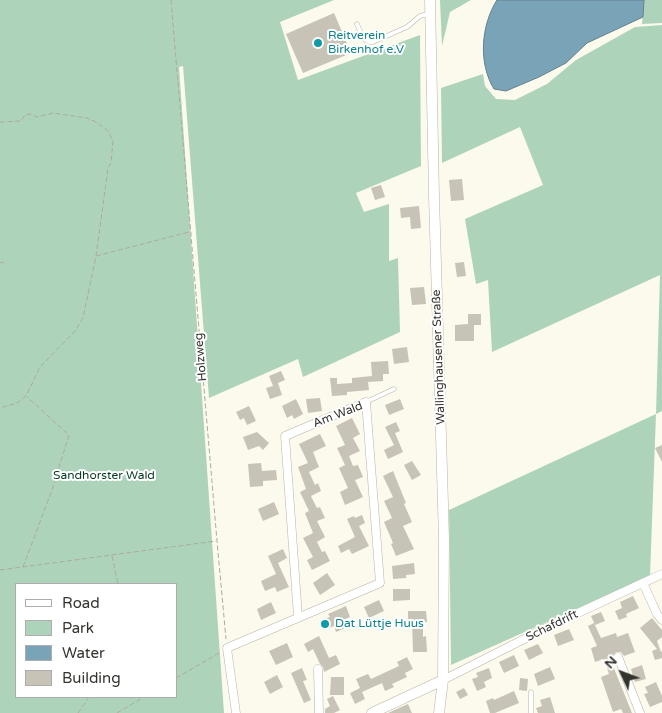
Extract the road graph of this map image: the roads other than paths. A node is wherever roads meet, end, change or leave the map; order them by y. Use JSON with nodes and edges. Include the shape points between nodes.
{"nodes":[{"id":1,"x":430,"y":0,"type":"edge"},
{"id":2,"x":430,"y":14,"type":"junction"},
{"id":3,"x":357,"y":24,"type":"dead end"},
{"id":4,"x":394,"y":389,"type":"dead end"},
{"id":5,"x":366,"y":402,"type":"junction"},
{"id":6,"x":662,"y":574,"type":"edge"},
{"id":7,"x":643,"y":583,"type":"junction"},
{"id":8,"x":298,"y":617,"type":"junction"},
{"id":9,"x":662,"y":620,"type":"edge"},
{"id":10,"x":618,"y":657,"type":"dead end"},
{"id":11,"x":318,"y":669,"type":"dead end"},
{"id":12,"x":444,"y":680,"type":"junction"},
{"id":13,"x":530,"y":692,"type":"dead end"},
{"id":14,"x":236,"y":713,"type":"edge"},
{"id":15,"x":319,"y":713,"type":"edge"},
{"id":16,"x":372,"y":713,"type":"edge"},
{"id":17,"x":439,"y":713,"type":"edge"},
{"id":18,"x":531,"y":713,"type":"edge"},
{"id":19,"x":640,"y":713,"type":"edge"}],
"edges":[{"from":1,"to":2,"type":"street","name":"Wallinghausener Straße"},
{"from":2,"to":3,"type":"lane","via":[[420,16],[407,27],[373,42],[364,39]]},
{"from":2,"to":12,"type":"street","name":"Wallinghausener Straße","via":[[444,540]]},
{"from":4,"to":5,"type":"lane"},
{"from":5,"to":8,"type":"street","name":"Am Wald","via":[[285,436]]},
{"from":5,"to":8,"type":"street","name":"Am Wald","via":[[380,583]]},
{"from":6,"to":7,"type":"street","name":"Schafdrift"},
{"from":7,"to":9,"type":"street"},
{"from":7,"to":12,"type":"street","name":"Schafdrift"},
{"from":8,"to":14,"type":"street","name":"Am Wald","via":[[227,648]]},
{"from":10,"to":19,"type":"street"},
{"from":11,"to":15,"type":"street"},
{"from":12,"to":16,"type":"street"},
{"from":12,"to":17,"type":"street","name":"Wallinghausener Straße"},
{"from":13,"to":18,"type":"lane"}]}
